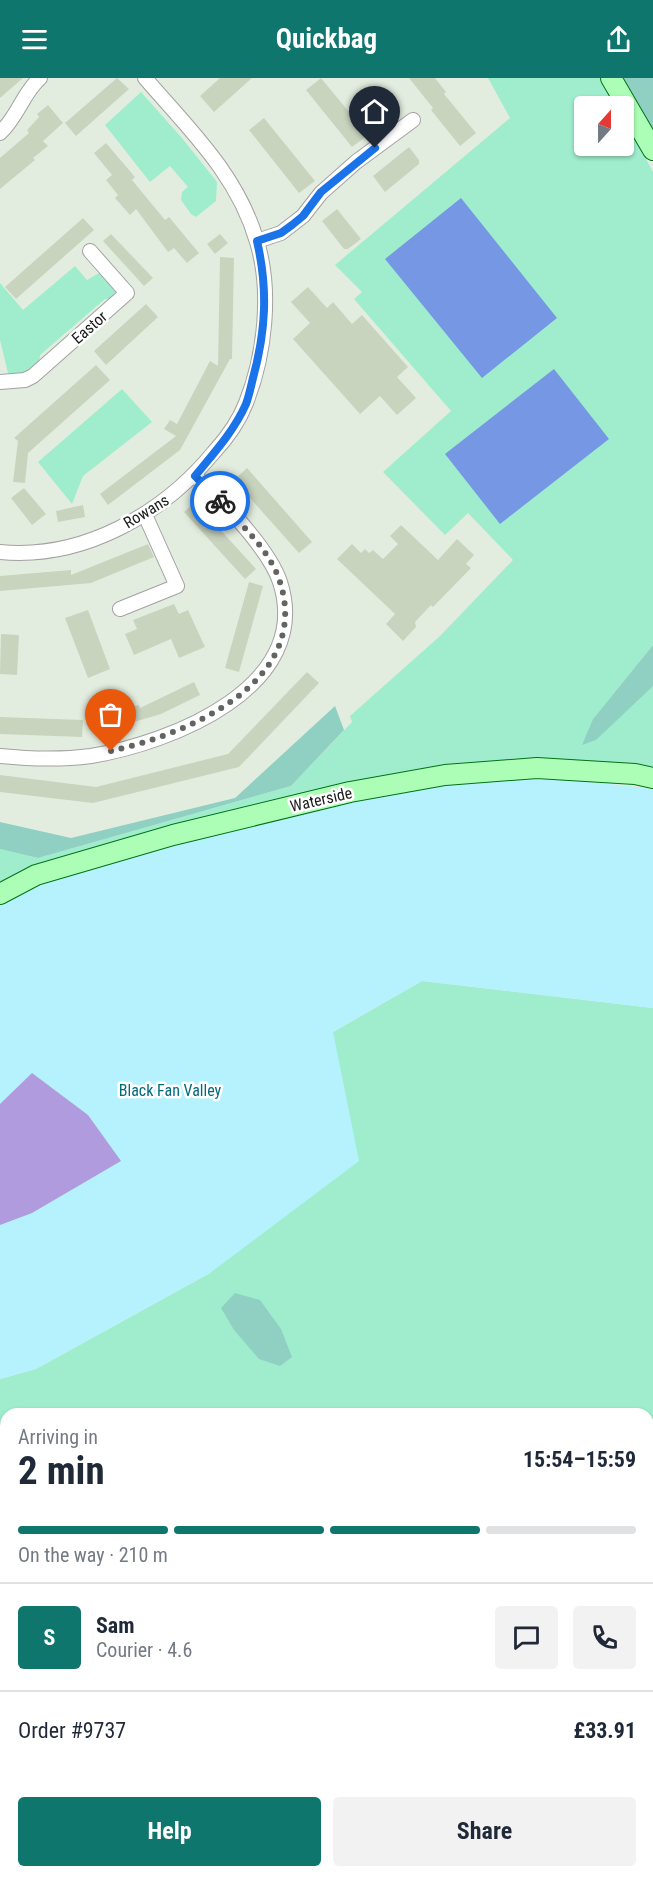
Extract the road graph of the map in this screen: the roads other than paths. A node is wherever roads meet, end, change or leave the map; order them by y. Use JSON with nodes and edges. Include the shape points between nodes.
{"nodes":[{"id":1,"x":40,"y":78,"type":"edge"},
{"id":2,"x":146,"y":78,"type":"edge"},
{"id":3,"x":611,"y":78,"type":"edge"},
{"id":4,"x":413,"y":120,"type":"dead end"},
{"id":5,"x":0,"y":133,"type":"edge"},
{"id":6,"x":653,"y":150,"type":"edge"},
{"id":7,"x":257,"y":241,"type":"junction"},
{"id":8,"x":90,"y":250,"type":"dead end"},
{"id":9,"x":0,"y":382,"type":"edge"},
{"id":10,"x":195,"y":476,"type":"junction"},
{"id":11,"x":145,"y":515,"type":"junction"},
{"id":12,"x":0,"y":552,"type":"edge"},
{"id":13,"x":120,"y":609,"type":"dead end"},
{"id":14,"x":0,"y":756,"type":"edge"},
{"id":15,"x":653,"y":778,"type":"edge"},
{"id":16,"x":0,"y":894,"type":"edge"}],
"edges":[{"from":1,"to":5,"type":"street"},
{"from":2,"to":7,"type":"street","name":"Rowans","via":[[227,176]]},
{"from":3,"to":6,"type":"main road"},
{"from":4,"to":7,"type":"street","via":[[321,192],[303,216],[281,233]]},
{"from":7,"to":10,"type":"street","name":"Rowans","via":[[264,271],[265,308],[256,368],[236,423]]},
{"from":8,"to":9,"type":"street","name":"Eastor","via":[[127,293],[33,376]]},
{"from":10,"to":11,"type":"street","name":"Rowans"},
{"from":10,"to":14,"type":"street","via":[[258,543],[280,580],[285,627],[265,670],[224,708],[158,739],[92,756]]},
{"from":11,"to":12,"type":"street","name":"Rowans","via":[[71,546]]},
{"from":11,"to":13,"type":"street","via":[[177,586]]},
{"from":15,"to":16,"type":"main road","name":"Waterside","via":[[537,768],[435,777],[351,792],[173,835],[36,875]]}]}
